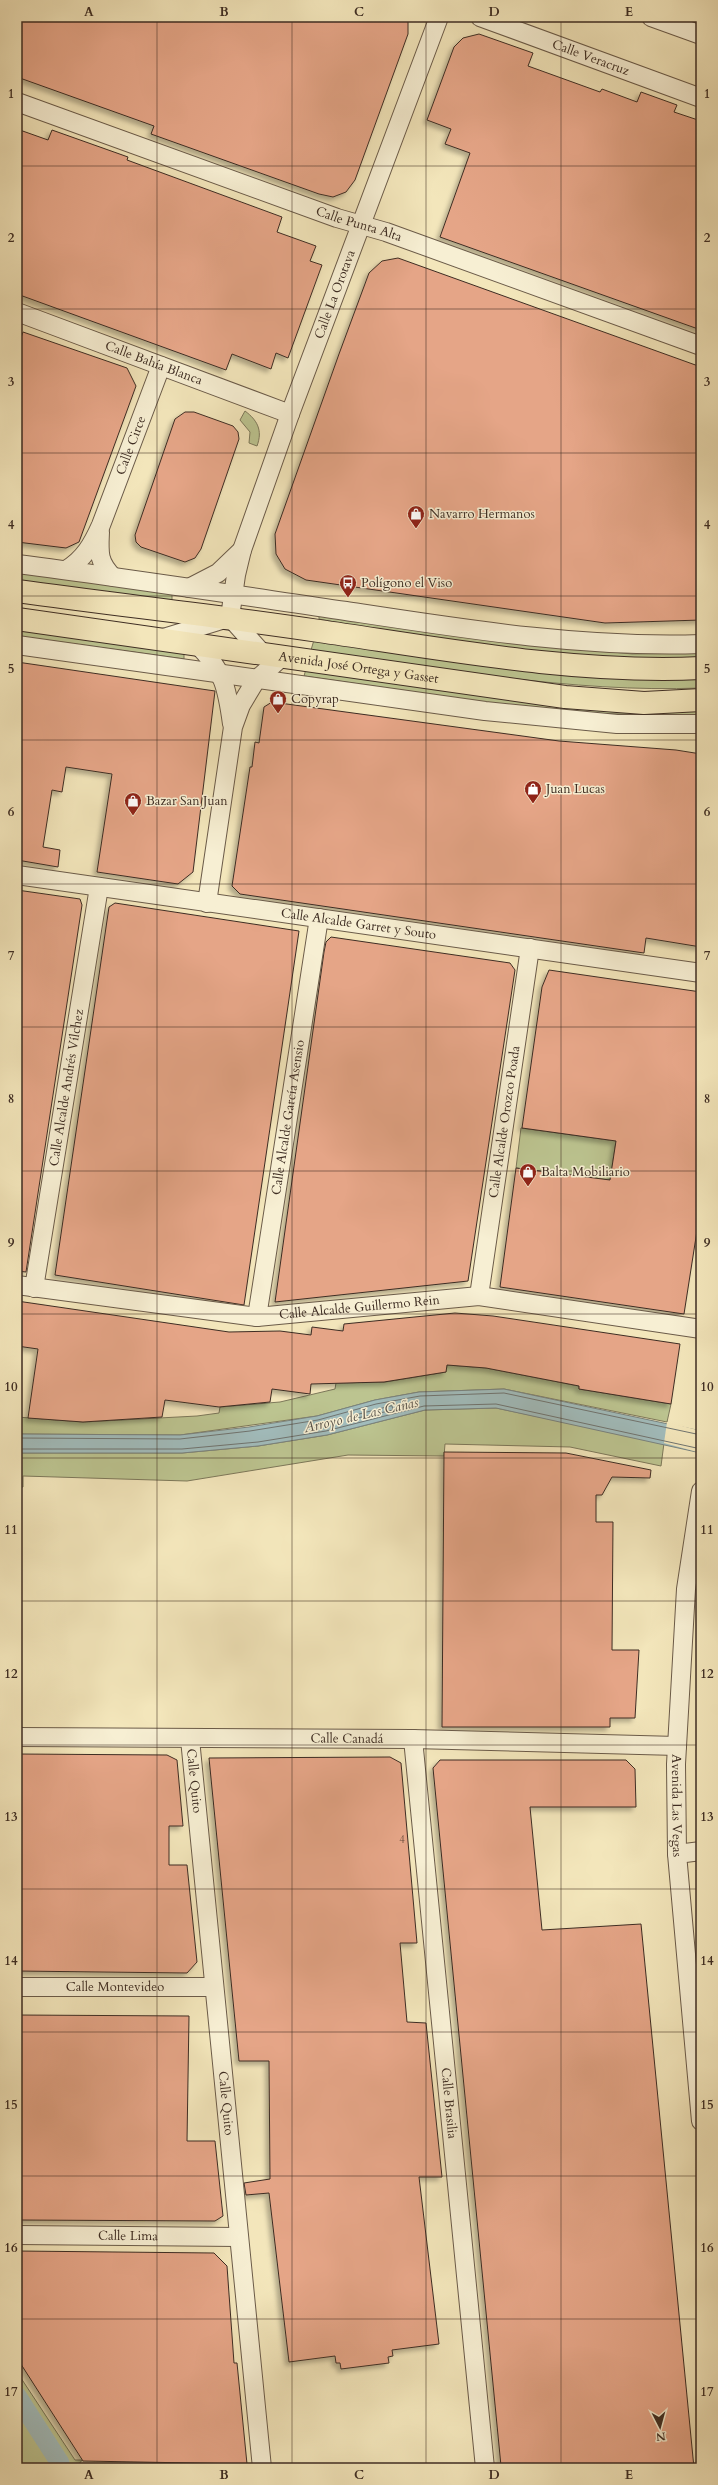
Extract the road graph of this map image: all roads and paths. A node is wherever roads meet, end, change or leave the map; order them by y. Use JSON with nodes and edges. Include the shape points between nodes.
{"nodes":[{"id":1,"x":439,"y":17,"type":"edge"},
{"id":2,"x":480,"y":17,"type":"edge"},
{"id":3,"x":651,"y":17,"type":"edge"},
{"id":4,"x":701,"y":35,"type":"edge"},
{"id":5,"x":701,"y":98,"type":"edge"},
{"id":6,"x":17,"y":102,"type":"edge"},
{"id":7,"x":362,"y":226,"type":"junction"},
{"id":8,"x":17,"y":312,"type":"edge"},
{"id":9,"x":701,"y":346,"type":"edge"},
{"id":10,"x":161,"y":366,"type":"junction"},
{"id":11,"x":290,"y":414,"type":"junction"},
{"id":12,"x":101,"y":525,"type":"junction"},
{"id":13,"x":242,"y":550,"type":"junction"},
{"id":14,"x":17,"y":564,"type":"edge"},
{"id":15,"x":66,"y":570,"type":"junction"},
{"id":16,"x":113,"y":577,"type":"junction"},
{"id":17,"x":189,"y":588,"type":"junction"},
{"id":18,"x":17,"y":591,"type":"edge"},
{"id":19,"x":234,"y":595,"type":"junction"},
{"id":20,"x":230,"y":617,"type":"junction"},
{"id":21,"x":17,"y":619,"type":"edge"},
{"id":22,"x":160,"y":639,"type":"junction"},
{"id":23,"x":197,"y":644,"type":"junction"},
{"id":24,"x":701,"y":644,"type":"edge"},
{"id":25,"x":17,"y":645,"type":"edge"},
{"id":26,"x":262,"y":653,"type":"junction"},
{"id":27,"x":283,"y":656,"type":"junction"},
{"id":28,"x":701,"y":668,"type":"edge"},
{"id":29,"x":222,"y":675,"type":"junction"},
{"id":30,"x":256,"y":680,"type":"junction"},
{"id":31,"x":701,"y":700,"type":"edge"},
{"id":32,"x":701,"y":724,"type":"edge"},
{"id":33,"x":233,"y":727,"type":"junction"},
{"id":34,"x":17,"y":875,"type":"edge"},
{"id":35,"x":99,"y":887,"type":"junction"},
{"id":36,"x":207,"y":903,"type":"junction"},
{"id":37,"x":319,"y":918,"type":"junction"},
{"id":38,"x":530,"y":948,"type":"junction"},
{"id":39,"x":701,"y":973,"type":"edge"},
{"id":40,"x":26,"y":1287,"type":"edge"},
{"id":41,"x":479,"y":1296,"type":"junction"},
{"id":42,"x":257,"y":1317,"type":"junction"},
{"id":43,"x":701,"y":1329,"type":"edge"},
{"id":44,"x":701,"y":1491,"type":"edge"},
{"id":45,"x":17,"y":1737,"type":"edge"},
{"id":46,"x":190,"y":1739,"type":"junction"},
{"id":47,"x":413,"y":1739,"type":"junction"},
{"id":48,"x":677,"y":1746,"type":"junction"},
{"id":49,"x":701,"y":1851,"type":"edge"},
{"id":50,"x":677,"y":1854,"type":"junction"},
{"id":51,"x":17,"y":1987,"type":"edge"},
{"id":52,"x":213,"y":1987,"type":"junction"},
{"id":53,"x":701,"y":2121,"type":"edge"},
{"id":54,"x":17,"y":2235,"type":"edge"},
{"id":55,"x":238,"y":2237,"type":"junction"},
{"id":56,"x":262,"y":2468,"type":"edge"},
{"id":57,"x":485,"y":2468,"type":"edge"}],
"edges":[{"from":1,"to":7,"type":"street","name":"Calle La Orotava"},
{"from":2,"to":5,"type":"street","name":"Calle Veracruz"},
{"from":3,"to":4,"type":"street"},
{"from":6,"to":7,"type":"street","name":"Calle Punta Alta"},
{"from":7,"to":9,"type":"street","name":"Calle Punta Alta","via":[[386,232]]},
{"from":7,"to":11,"type":"street","name":"Calle La Orotava"},
{"from":8,"to":10,"type":"street","name":"Calle Bahía Blanca"},
{"from":10,"to":11,"type":"street","name":"Calle Bahía Blanca"},
{"from":10,"to":12,"type":"street","name":"Calle Circe"},
{"from":11,"to":13,"type":"street","name":"Calle La Orotava"},
{"from":12,"to":15,"type":"street","name":"Calle Circe","via":[[91,547],[82,559]]},
{"from":12,"to":16,"type":"street","name":"Calle Circe","via":[[99,550],[102,566]]},
{"from":13,"to":17,"type":"street","name":"Calle La Orotava","via":[[218,573]]},
{"from":13,"to":19,"type":"street","name":"Calle La Orotava"},
{"from":14,"to":15,"type":"street"},
{"from":15,"to":16,"type":"street"},
{"from":16,"to":17,"type":"street"},
{"from":17,"to":19,"type":"street"},
{"from":18,"to":20,"type":"main road"},
{"from":19,"to":20,"type":"street","name":"Calle La Orotava"},
{"from":19,"to":24,"type":"street","via":[[498,633],[582,642]]},
{"from":20,"to":22,"type":"street"},
{"from":20,"to":26,"type":"street"},
{"from":20,"to":28,"type":"main road","via":[[509,657],[647,671]]},
{"from":21,"to":22,"type":"main road","name":"Avenida José Ortega y Gasset"},
{"from":22,"to":23,"type":"main road","name":"Avenida José Ortega y Gasset"},
{"from":23,"to":26,"type":"main road","name":"Avenida José Ortega y Gasset"},
{"from":23,"to":29,"type":"street","via":[[214,661]]},
{"from":25,"to":29,"type":"street","name":"Avenida José Ortega y Gasset"},
{"from":26,"to":27,"type":"main road","name":"Avenida José Ortega y Gasset"},
{"from":27,"to":30,"type":"street"},
{"from":27,"to":31,"type":"main road","name":"Avenida José Ortega y Gasset","via":[[565,697],[644,703]]},
{"from":29,"to":30,"type":"street","name":"Avenida José Ortega y Gasset"},
{"from":29,"to":33,"type":"street"},
{"from":30,"to":32,"type":"street","name":"Avenida José Ortega y Gasset","via":[[555,718],[617,724]]},
{"from":30,"to":33,"type":"street","via":[[241,705]]},
{"from":33,"to":36,"type":"street"},
{"from":34,"to":35,"type":"street","name":"Calle Alcalde Garret y Souto"},
{"from":35,"to":36,"type":"street","name":"Calle Alcalde Garret y Souto"},
{"from":35,"to":40,"type":"street","name":"Calle Alcalde Andrés Vílchez"},
{"from":36,"to":37,"type":"street","name":"Calle Alcalde Garret y Souto"},
{"from":37,"to":38,"type":"street","name":"Calle Alcalde Garret y Souto"},
{"from":37,"to":42,"type":"street","name":"Calle Alcalde García Asensio"},
{"from":38,"to":39,"type":"street","name":"Calle Alcalde Garret y Souto"},
{"from":38,"to":41,"type":"street","name":"Calle Alcalde Orozco Poada"},
{"from":40,"to":42,"type":"street","name":"Calle Alcalde Guillermo Rein"},
{"from":41,"to":42,"type":"street","name":"Calle Alcalde Guillermo Rein"},
{"from":41,"to":43,"type":"street","name":"Calle Alcalde Guillermo Rein"},
{"from":44,"to":48,"type":"street","name":"Avenida Las Vegas","via":[[686,1589]]},
{"from":45,"to":46,"type":"street","name":"Calle Canadá"},
{"from":46,"to":47,"type":"street","name":"Calle Canadá"},
{"from":46,"to":52,"type":"street","name":"Calle Quito"},
{"from":47,"to":48,"type":"street","name":"Calle Canadá"},
{"from":47,"to":57,"type":"street","name":"Calle Brasilia"},
{"from":48,"to":50,"type":"street","name":"Avenida Las Vegas"},
{"from":49,"to":50,"type":"street"},
{"from":50,"to":53,"type":"street","name":"Avenida Las Vegas"},
{"from":51,"to":52,"type":"street","name":"Calle Montevideo"},
{"from":52,"to":55,"type":"street","name":"Calle Quito"},
{"from":54,"to":55,"type":"street","name":"Calle Lima"},
{"from":55,"to":56,"type":"street","name":"Calle Quito"}]}
